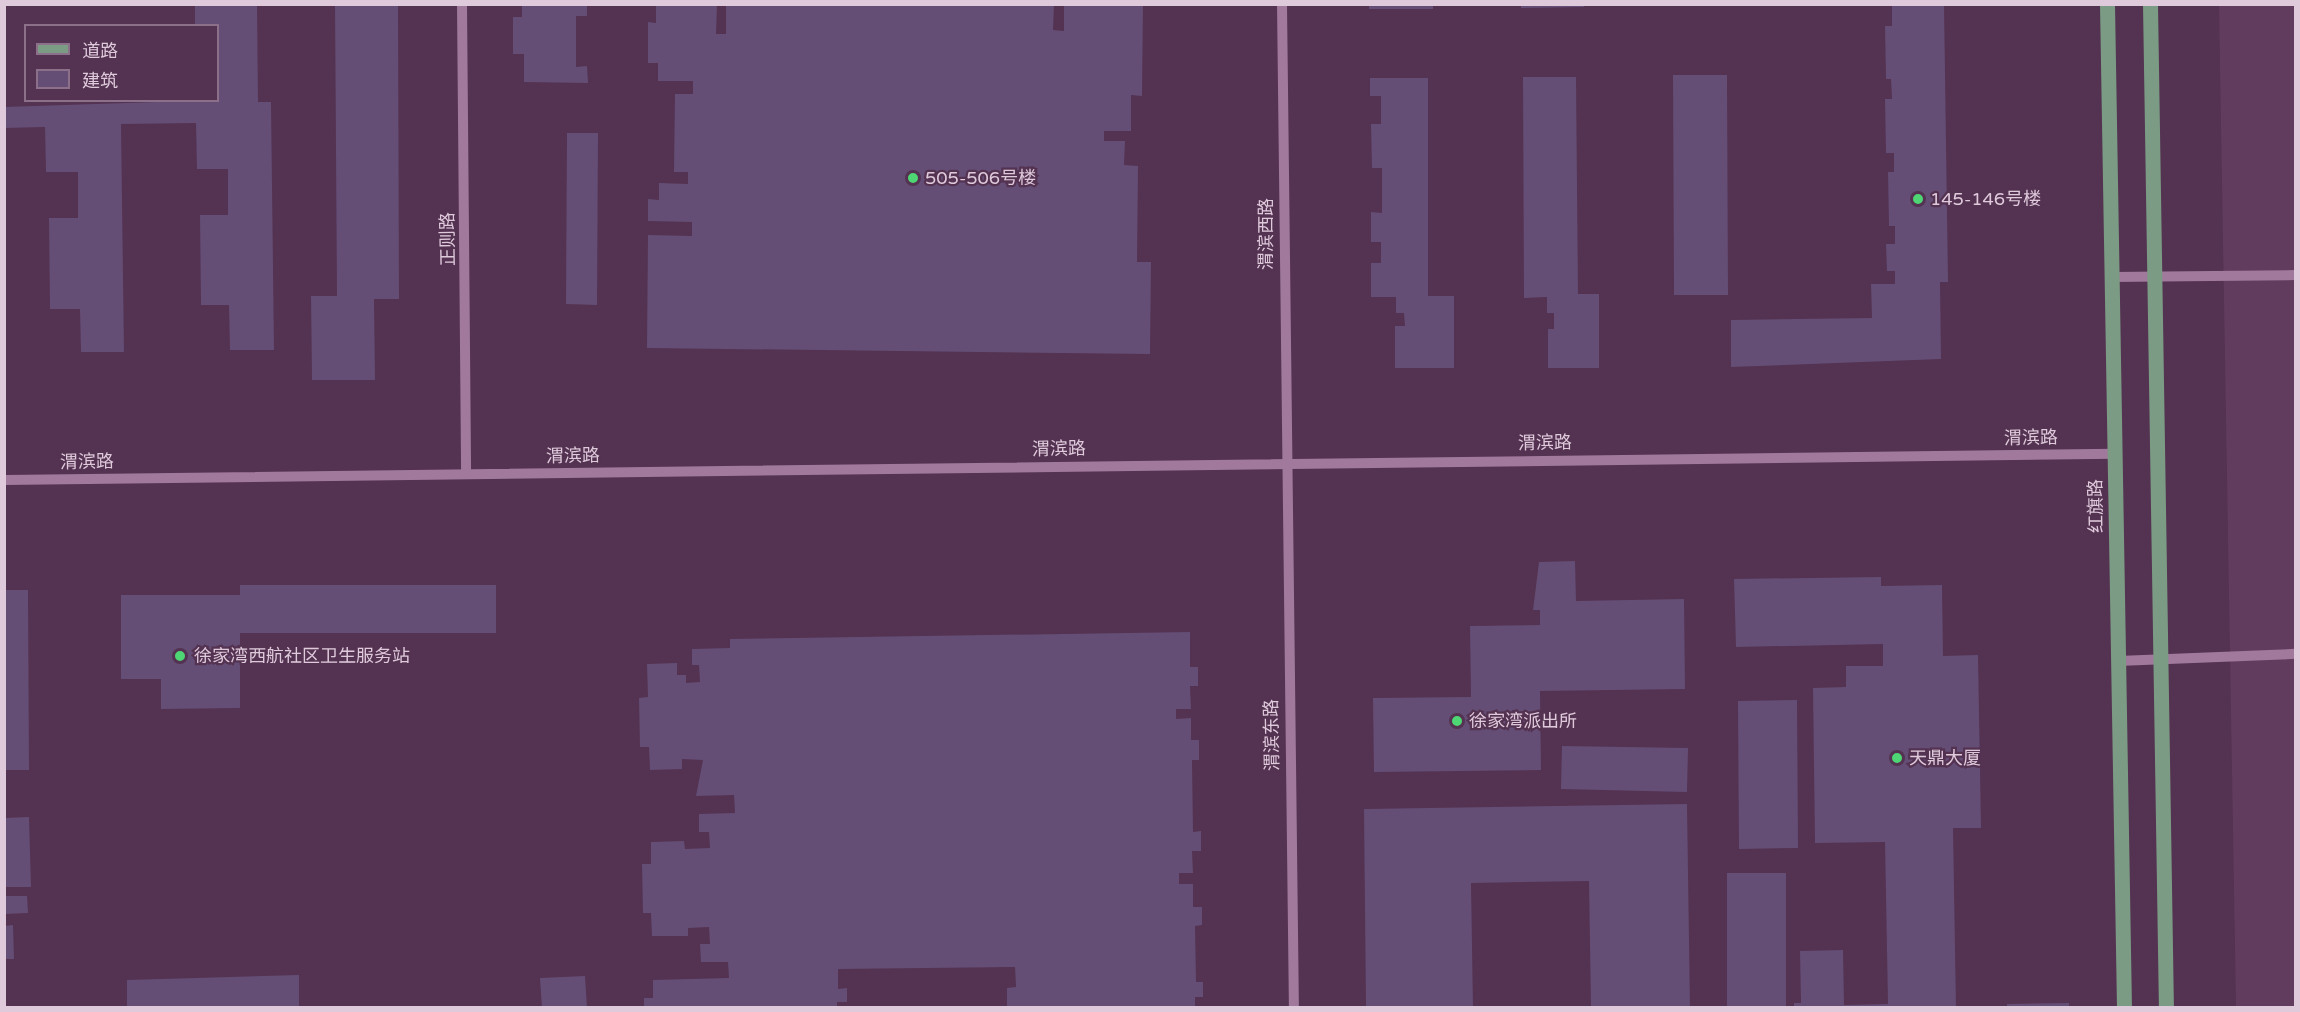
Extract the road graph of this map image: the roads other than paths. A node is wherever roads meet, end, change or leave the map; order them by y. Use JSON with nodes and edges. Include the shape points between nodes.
{"nodes":[{"id":1,"x":462,"y":4,"type":"edge"},
{"id":2,"x":1282,"y":4,"type":"edge"},
{"id":3,"x":2107,"y":4,"type":"edge"},
{"id":4,"x":2150,"y":4,"type":"edge"},
{"id":5,"x":2295,"y":275,"type":"edge"},
{"id":6,"x":2155,"y":276,"type":"junction"},
{"id":7,"x":2112,"y":277,"type":"junction"},
{"id":8,"x":2115,"y":454,"type":"junction"},
{"id":9,"x":1284,"y":463,"type":"junction"},
{"id":10,"x":466,"y":473,"type":"junction"},
{"id":11,"x":4,"y":480,"type":"edge"},
{"id":12,"x":2295,"y":654,"type":"edge"},
{"id":13,"x":2161,"y":657,"type":"junction"},
{"id":14,"x":2118,"y":661,"type":"junction"},
{"id":15,"x":1294,"y":1008,"type":"edge"},
{"id":16,"x":2124,"y":1008,"type":"edge"},
{"id":17,"x":2166,"y":1008,"type":"edge"}],
"edges":[{"from":1,"to":10,"type":"street","name":"正则路"},
{"from":2,"to":9,"type":"street","name":"渭滨西路"},
{"from":3,"to":7,"type":"main road","name":"红旗路"},
{"from":4,"to":6,"type":"main road"},
{"from":5,"to":6,"type":"street"},
{"from":6,"to":7,"type":"street"},
{"from":6,"to":13,"type":"main road"},
{"from":7,"to":8,"type":"main road","name":"红旗路"},
{"from":8,"to":9,"type":"street","name":"渭滨路"},
{"from":8,"to":14,"type":"main road","name":"红旗路"},
{"from":9,"to":10,"type":"street","name":"渭滨路"},
{"from":9,"to":15,"type":"street","name":"渭滨东路"},
{"from":10,"to":11,"type":"street","name":"渭滨路"},
{"from":12,"to":13,"type":"street"},
{"from":13,"to":14,"type":"street"},
{"from":13,"to":17,"type":"main road"},
{"from":14,"to":16,"type":"main road","name":"红旗路"}]}
